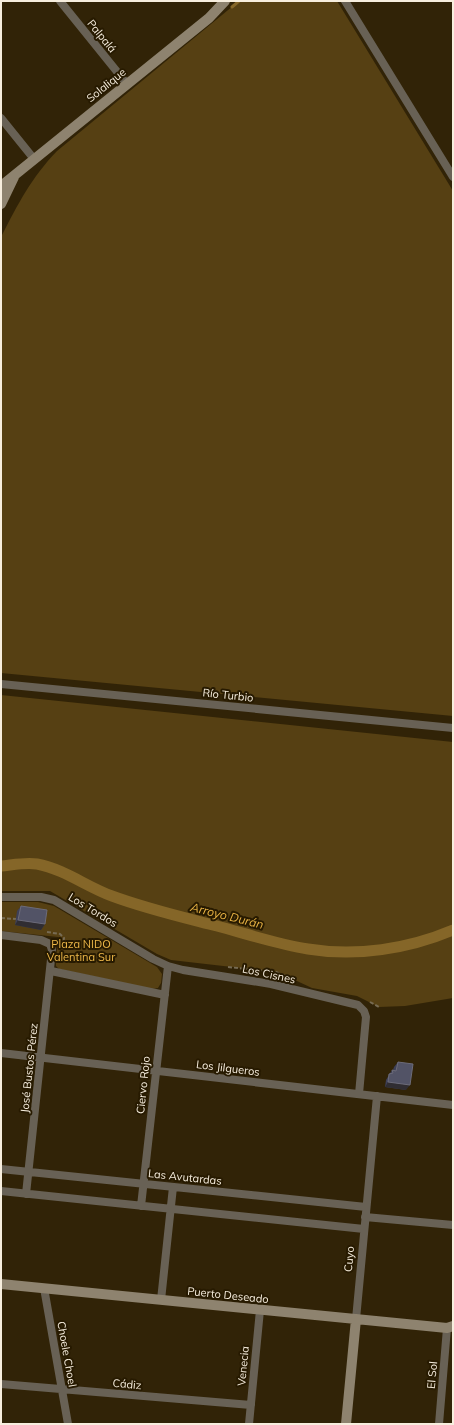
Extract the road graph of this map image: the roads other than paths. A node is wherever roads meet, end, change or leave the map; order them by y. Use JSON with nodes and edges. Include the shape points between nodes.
{"nodes":[{"id":1,"x":60,"y":1,"type":"edge"},
{"id":2,"x":345,"y":1,"type":"edge"},
{"id":3,"x":220,"y":3,"type":"edge"},
{"id":4,"x":127,"y":84,"type":"junction"},
{"id":5,"x":1,"y":118,"type":"edge"},
{"id":6,"x":34,"y":159,"type":"junction"},
{"id":7,"x":16,"y":174,"type":"junction"},
{"id":8,"x":453,"y":177,"type":"edge"},
{"id":9,"x":1,"y":186,"type":"edge"},
{"id":10,"x":1,"y":204,"type":"edge"},
{"id":11,"x":1,"y":684,"type":"edge"},
{"id":12,"x":453,"y":728,"type":"edge"},
{"id":13,"x":1,"y":897,"type":"edge"},
{"id":14,"x":1,"y":935,"type":"edge"},
{"id":15,"x":168,"y":966,"type":"junction"},
{"id":16,"x":50,"y":971,"type":"junction"},
{"id":17,"x":165,"y":995,"type":"junction"},
{"id":18,"x":1,"y":1053,"type":"edge"},
{"id":19,"x":41,"y":1057,"type":"junction"},
{"id":20,"x":156,"y":1071,"type":"junction"},
{"id":21,"x":359,"y":1094,"type":"junction"},
{"id":22,"x":377,"y":1096,"type":"junction"},
{"id":23,"x":453,"y":1105,"type":"edge"},
{"id":24,"x":1,"y":1169,"type":"edge"},
{"id":25,"x":28,"y":1172,"type":"junction"},
{"id":26,"x":144,"y":1184,"type":"junction"},
{"id":27,"x":173,"y":1187,"type":"junction"},
{"id":28,"x":1,"y":1192,"type":"edge"},
{"id":29,"x":26,"y":1194,"type":"junction"},
{"id":30,"x":141,"y":1206,"type":"junction"},
{"id":31,"x":366,"y":1207,"type":"junction"},
{"id":32,"x":171,"y":1209,"type":"junction"},
{"id":33,"x":365,"y":1217,"type":"junction"},
{"id":34,"x":453,"y":1225,"type":"edge"},
{"id":35,"x":364,"y":1229,"type":"junction"},
{"id":36,"x":1,"y":1284,"type":"edge"},
{"id":37,"x":44,"y":1288,"type":"junction"},
{"id":38,"x":161,"y":1300,"type":"junction"},
{"id":39,"x":260,"y":1310,"type":"junction"},
{"id":40,"x":356,"y":1319,"type":"junction"},
{"id":41,"x":450,"y":1327,"type":"edge"},
{"id":42,"x":1,"y":1384,"type":"edge"},
{"id":43,"x":62,"y":1389,"type":"junction"},
{"id":44,"x":251,"y":1405,"type":"junction"},
{"id":45,"x":68,"y":1424,"type":"edge"},
{"id":46,"x":249,"y":1424,"type":"edge"},
{"id":47,"x":346,"y":1424,"type":"edge"},
{"id":48,"x":439,"y":1424,"type":"edge"}],
"edges":[{"from":1,"to":4,"type":"street","name":"Palpalá"},
{"from":2,"to":8,"type":"street"},
{"from":3,"to":4,"type":"street","name":"Solalique","via":[[209,18]]},
{"from":4,"to":6,"type":"street","name":"Solalique"},
{"from":5,"to":6,"type":"street"},
{"from":6,"to":7,"type":"street","name":"Solalique"},
{"from":7,"to":9,"type":"street","name":"Solalique"},
{"from":7,"to":10,"type":"street"},
{"from":11,"to":12,"type":"street","name":"Río Turbio"},
{"from":13,"to":15,"type":"street","name":"Los Tordos","via":[[41,897],[54,900]]},
{"from":14,"to":16,"type":"street","name":"José Bustos Pérez","via":[[41,940],[50,944]]},
{"from":15,"to":17,"type":"street","name":"Ciervo Rojo"},
{"from":15,"to":21,"type":"street","name":"Los Cisnes","via":[[276,985],[358,1005],[364,1011],[366,1021]]},
{"from":16,"to":17,"type":"street"},
{"from":16,"to":19,"type":"street","name":"José Bustos Pérez"},
{"from":17,"to":20,"type":"street","name":"Ciervo Rojo"},
{"from":18,"to":19,"type":"street","name":"Los Jilgueros"},
{"from":19,"to":20,"type":"street","name":"Los Jilgueros"},
{"from":19,"to":25,"type":"street","name":"José Bustos Pérez"},
{"from":20,"to":21,"type":"street","name":"Los Jilgueros"},
{"from":20,"to":26,"type":"street","name":"Ciervo Rojo"},
{"from":21,"to":22,"type":"street","name":"Los Jilgueros"},
{"from":22,"to":23,"type":"street","name":"Los Jilgueros"},
{"from":22,"to":31,"type":"street","name":"Cuyo"},
{"from":24,"to":25,"type":"street","name":"Las Avutardas"},
{"from":25,"to":26,"type":"street","name":"Las Avutardas"},
{"from":25,"to":29,"type":"street","name":"José Bustos Pérez"},
{"from":26,"to":27,"type":"street","name":"Las Avutardas"},
{"from":26,"to":30,"type":"street","name":"Ciervo Rojo"},
{"from":27,"to":31,"type":"street","name":"Las Avutardas"},
{"from":27,"to":32,"type":"street"},
{"from":28,"to":29,"type":"street"},
{"from":29,"to":30,"type":"street"},
{"from":30,"to":32,"type":"street"},
{"from":31,"to":33,"type":"street","name":"Cuyo"},
{"from":32,"to":35,"type":"street"},
{"from":32,"to":38,"type":"street"},
{"from":33,"to":34,"type":"street"},
{"from":33,"to":35,"type":"street","name":"Cuyo"},
{"from":35,"to":40,"type":"street","name":"Cuyo"},
{"from":36,"to":37,"type":"street","name":"Puerto Deseado"},
{"from":37,"to":38,"type":"street","name":"Puerto Deseado"},
{"from":37,"to":43,"type":"street","name":"Choele Choel"},
{"from":38,"to":39,"type":"street","name":"Puerto Deseado"},
{"from":39,"to":40,"type":"street","name":"Puerto Deseado"},
{"from":39,"to":44,"type":"street","name":"Venecia"},
{"from":40,"to":41,"type":"street","name":"Puerto Deseado"},
{"from":40,"to":47,"type":"street","name":"Cuyo"},
{"from":41,"to":48,"type":"street","name":"El Sol"},
{"from":42,"to":43,"type":"street","name":"Cádiz"},
{"from":43,"to":44,"type":"street","name":"Cádiz"},
{"from":43,"to":45,"type":"street","name":"Choele Choel"},
{"from":44,"to":46,"type":"street","name":"Venecia"}]}
